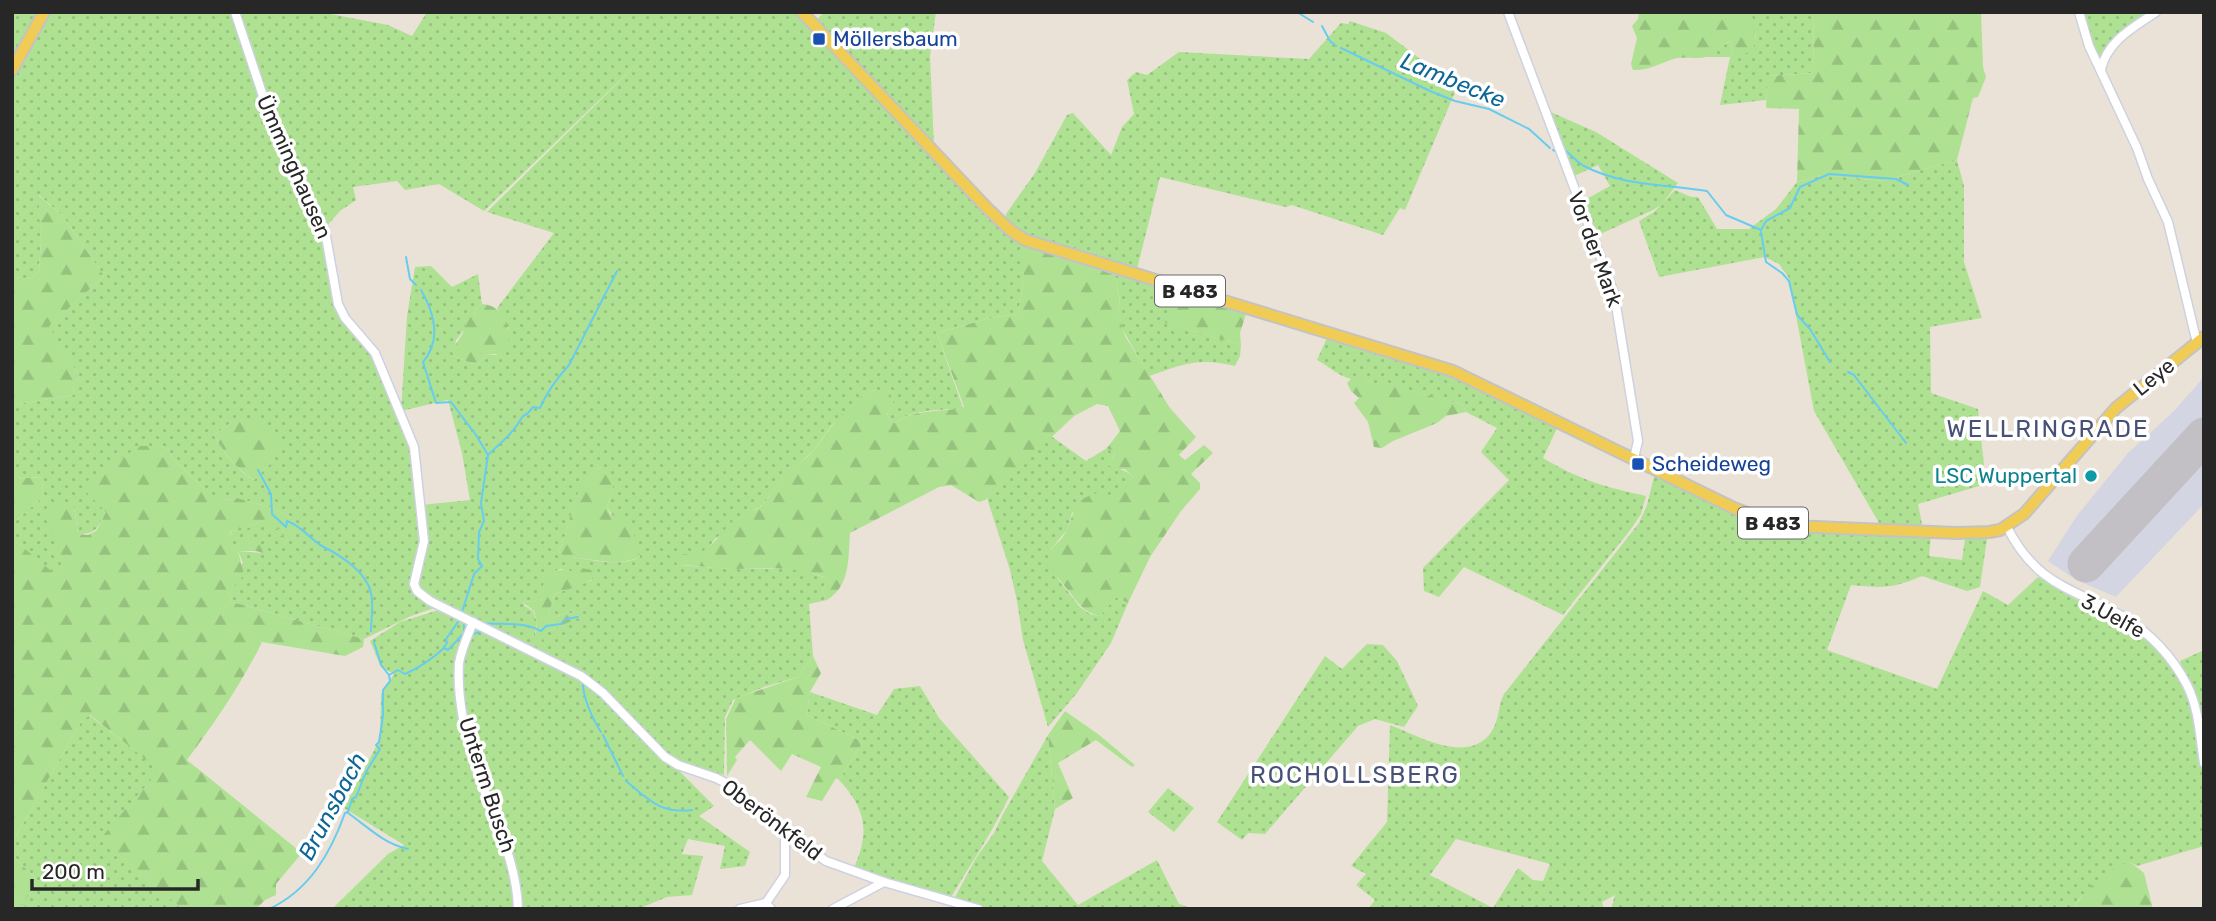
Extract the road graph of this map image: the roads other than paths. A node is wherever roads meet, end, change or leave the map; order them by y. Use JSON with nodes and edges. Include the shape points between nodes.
{"nodes":[{"id":1,"x":44,"y":12,"type":"edge"},
{"id":2,"x":235,"y":12,"type":"edge"},
{"id":3,"x":802,"y":12,"type":"edge"},
{"id":4,"x":1508,"y":12,"type":"edge"},
{"id":5,"x":2079,"y":12,"type":"edge"},
{"id":6,"x":2157,"y":12,"type":"edge"},
{"id":7,"x":2101,"y":69,"type":"junction"},
{"id":8,"x":12,"y":70,"type":"edge"},
{"id":9,"x":2200,"y":340,"type":"edge"},
{"id":10,"x":1634,"y":458,"type":"junction"},
{"id":11,"x":2007,"y":527,"type":"junction"},
{"id":12,"x":421,"y":594,"type":"joint"},
{"id":13,"x":473,"y":622,"type":"junction"},
{"id":14,"x":2204,"y":763,"type":"edge"},
{"id":15,"x":789,"y":834,"type":"junction"},
{"id":16,"x":884,"y":882,"type":"junction"},
{"id":17,"x":765,"y":905,"type":"edge"},
{"id":18,"x":518,"y":909,"type":"edge"},
{"id":19,"x":740,"y":909,"type":"edge"},
{"id":20,"x":833,"y":909,"type":"edge"},
{"id":21,"x":978,"y":909,"type":"edge"}],
"edges":[{"from":1,"to":8,"type":"main road"},
{"from":2,"to":12,"type":"street","name":"Ümminghausen","via":[[273,126],[325,231],[338,304],[375,353],[414,447],[424,541],[414,583]]},
{"from":3,"to":10,"type":"main road","number":"B 483","via":[[987,208],[1025,240],[1453,371]]},
{"from":4,"to":10,"type":"street","name":"Vor der Mark","via":[[1614,293],[1638,446]]},
{"from":5,"to":7,"type":"street"},
{"from":6,"to":7,"type":"street","via":[[2117,40]]},
{"from":7,"to":9,"type":"street","via":[[2168,222]]},
{"from":9,"to":11,"type":"main road","name":"Leye","via":[[2106,418],[2024,514]]},
{"from":10,"to":11,"type":"main road","number":"B 483","via":[[1773,523],[1927,532],[1989,533]]},
{"from":11,"to":14,"type":"street","name":"3.Uelfe","via":[[2027,558],[2050,580],[2140,628],[2172,660],[2191,695]]},
{"from":12,"to":13,"type":"street","name":"Oberönkfeld"},
{"from":13,"to":15,"type":"street","name":"Oberönkfeld","via":[[581,676],[665,757],[726,782]]},
{"from":13,"to":18,"type":"street","name":"Unterm Busch","via":[[459,660],[466,735],[511,859]]},
{"from":15,"to":16,"type":"street","name":"Oberönkfeld","via":[[835,866]]},
{"from":15,"to":17,"type":"street","via":[[785,875]]},
{"from":16,"to":20,"type":"street"},
{"from":16,"to":21,"type":"street","name":"Oberönkfeld"},
{"from":17,"to":19,"type":"street"}]}
